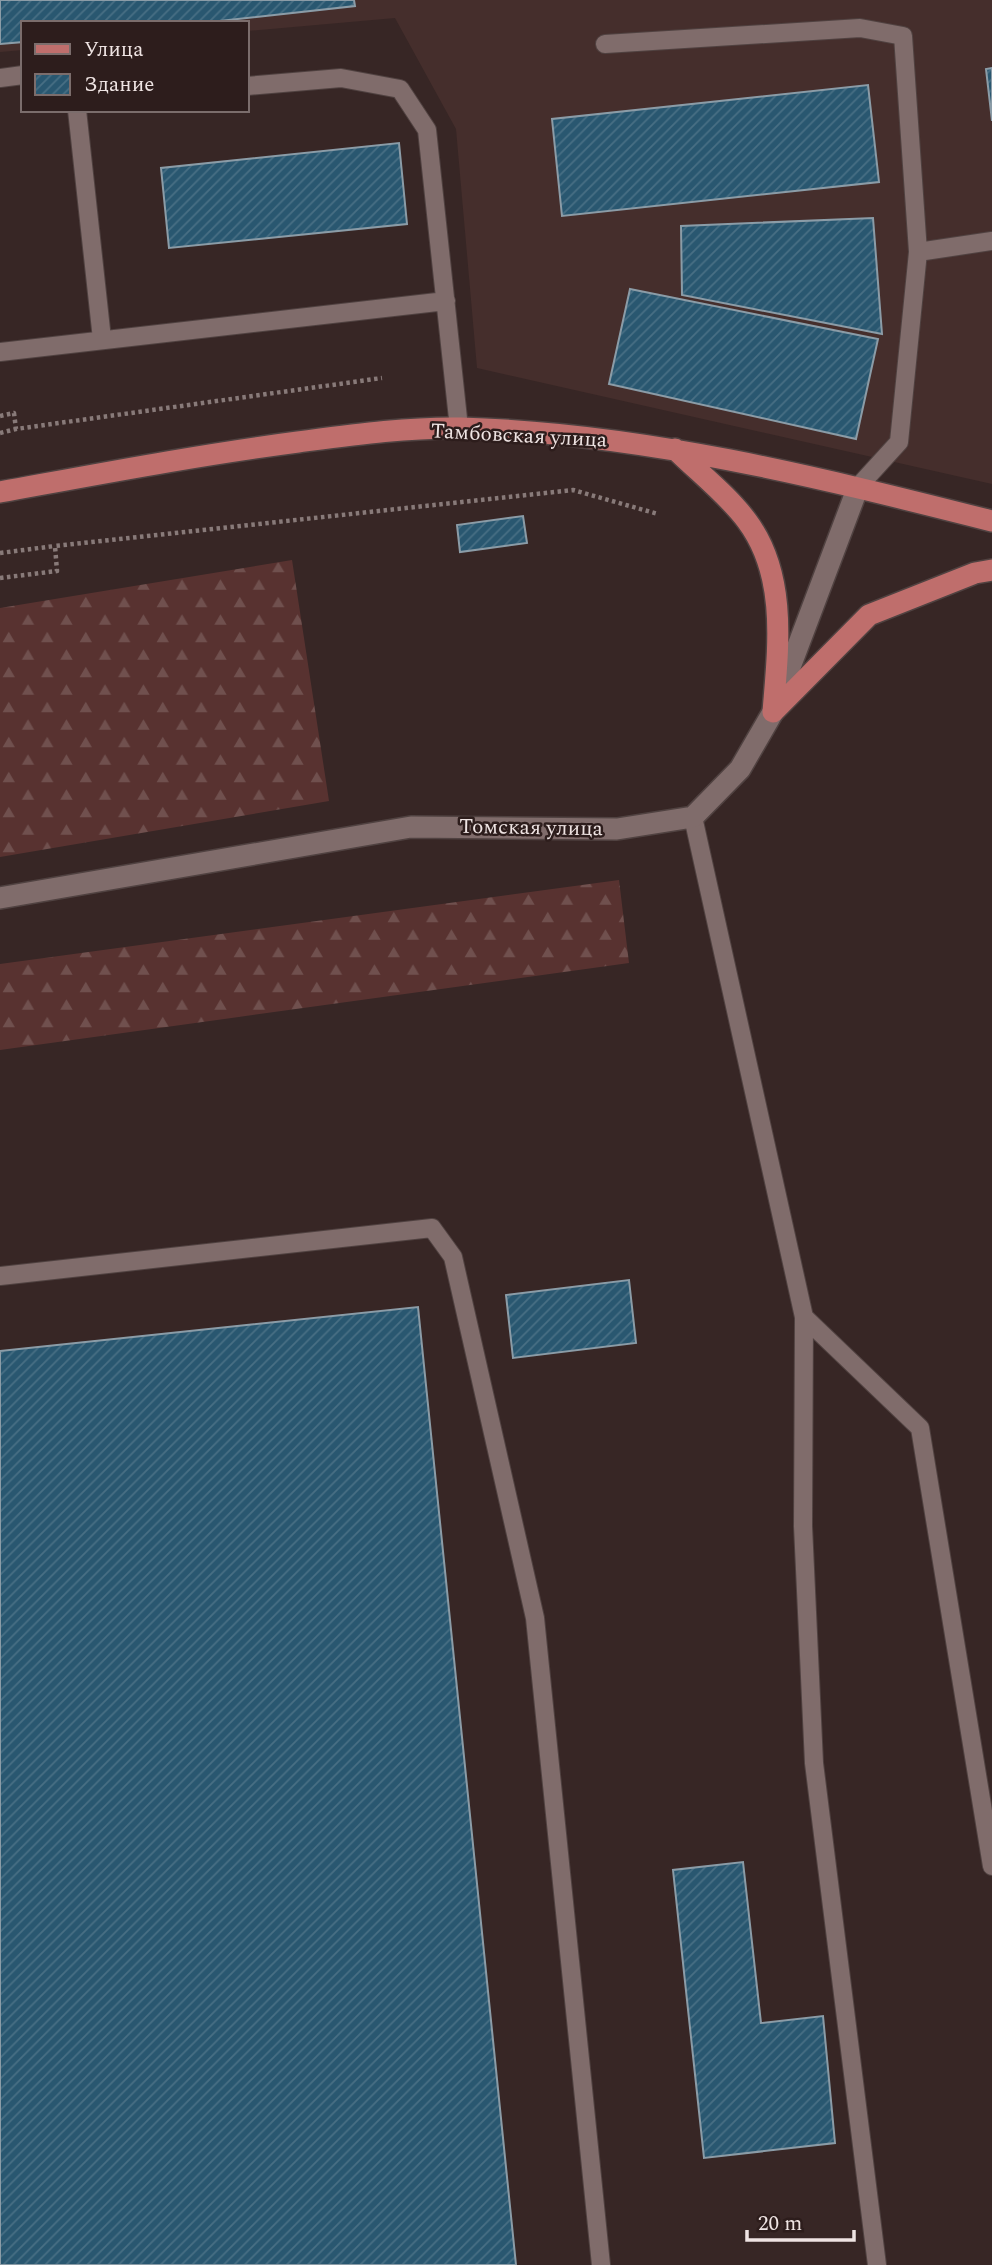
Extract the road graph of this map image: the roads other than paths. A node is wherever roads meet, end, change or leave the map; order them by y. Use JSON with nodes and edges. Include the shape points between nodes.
{"nodes":[{"id":1,"x":605,"y":44,"type":"dead end"},
{"id":2,"x":21,"y":75,"type":"edge"},
{"id":3,"x":0,"y":78,"type":"edge"},
{"id":4,"x":248,"y":86,"type":"edge"},
{"id":5,"x":77,"y":112,"type":"edge"},
{"id":6,"x":992,"y":241,"type":"edge"},
{"id":7,"x":918,"y":252,"type":"junction"},
{"id":8,"x":446,"y":301,"type":"junction"},
{"id":9,"x":102,"y":339,"type":"junction"},
{"id":10,"x":0,"y":352,"type":"edge"},
{"id":11,"x":459,"y":428,"type":"junction"},
{"id":12,"x":675,"y":449,"type":"junction"},
{"id":13,"x":858,"y":487,"type":"junction"},
{"id":14,"x":0,"y":492,"type":"edge"},
{"id":15,"x":992,"y":521,"type":"edge"},
{"id":16,"x":992,"y":570,"type":"edge"},
{"id":17,"x":773,"y":712,"type":"junction"},
{"id":18,"x":693,"y":817,"type":"junction"},
{"id":19,"x":0,"y":898,"type":"edge"},
{"id":20,"x":0,"y":1276,"type":"edge"},
{"id":21,"x":804,"y":1317,"type":"junction"},
{"id":22,"x":992,"y":1866,"type":"edge"},
{"id":23,"x":601,"y":2265,"type":"edge"},
{"id":24,"x":877,"y":2265,"type":"edge"}],
"edges":[{"from":1,"to":7,"type":"lane","via":[[860,28],[903,36]]},
{"from":2,"to":3,"type":"lane"},
{"from":4,"to":8,"type":"lane","via":[[341,78],[400,89],[426,130]]},
{"from":5,"to":9,"type":"lane"},
{"from":6,"to":7,"type":"lane"},
{"from":7,"to":13,"type":"lane","via":[[900,442]]},
{"from":8,"to":9,"type":"lane"},
{"from":8,"to":11,"type":"lane"},
{"from":9,"to":10,"type":"lane"},
{"from":11,"to":12,"type":"main road","name":"Тамбовская улица","via":[[586,436]]},
{"from":11,"to":14,"type":"main road","name":"Тамбовская улица","via":[[348,435],[247,449]]},
{"from":12,"to":13,"type":"main road","name":"Тамбовская улица"},
{"from":12,"to":17,"type":"main road","via":[[747,521],[766,558],[780,625]]},
{"from":13,"to":15,"type":"main road","name":"Тамбовская улица"},
{"from":13,"to":17,"type":"street"},
{"from":16,"to":17,"type":"main road","via":[[869,615]]},
{"from":17,"to":18,"type":"street","via":[[740,769]]},
{"from":18,"to":19,"type":"street","name":"Томская улица","via":[[617,829],[411,827]]},
{"from":18,"to":21,"type":"lane"},
{"from":20,"to":23,"type":"lane","via":[[432,1228],[453,1257],[535,1618]]},
{"from":21,"to":22,"type":"lane","via":[[920,1428]]},
{"from":21,"to":24,"type":"lane","via":[[803,1526],[814,1763]]}]}
